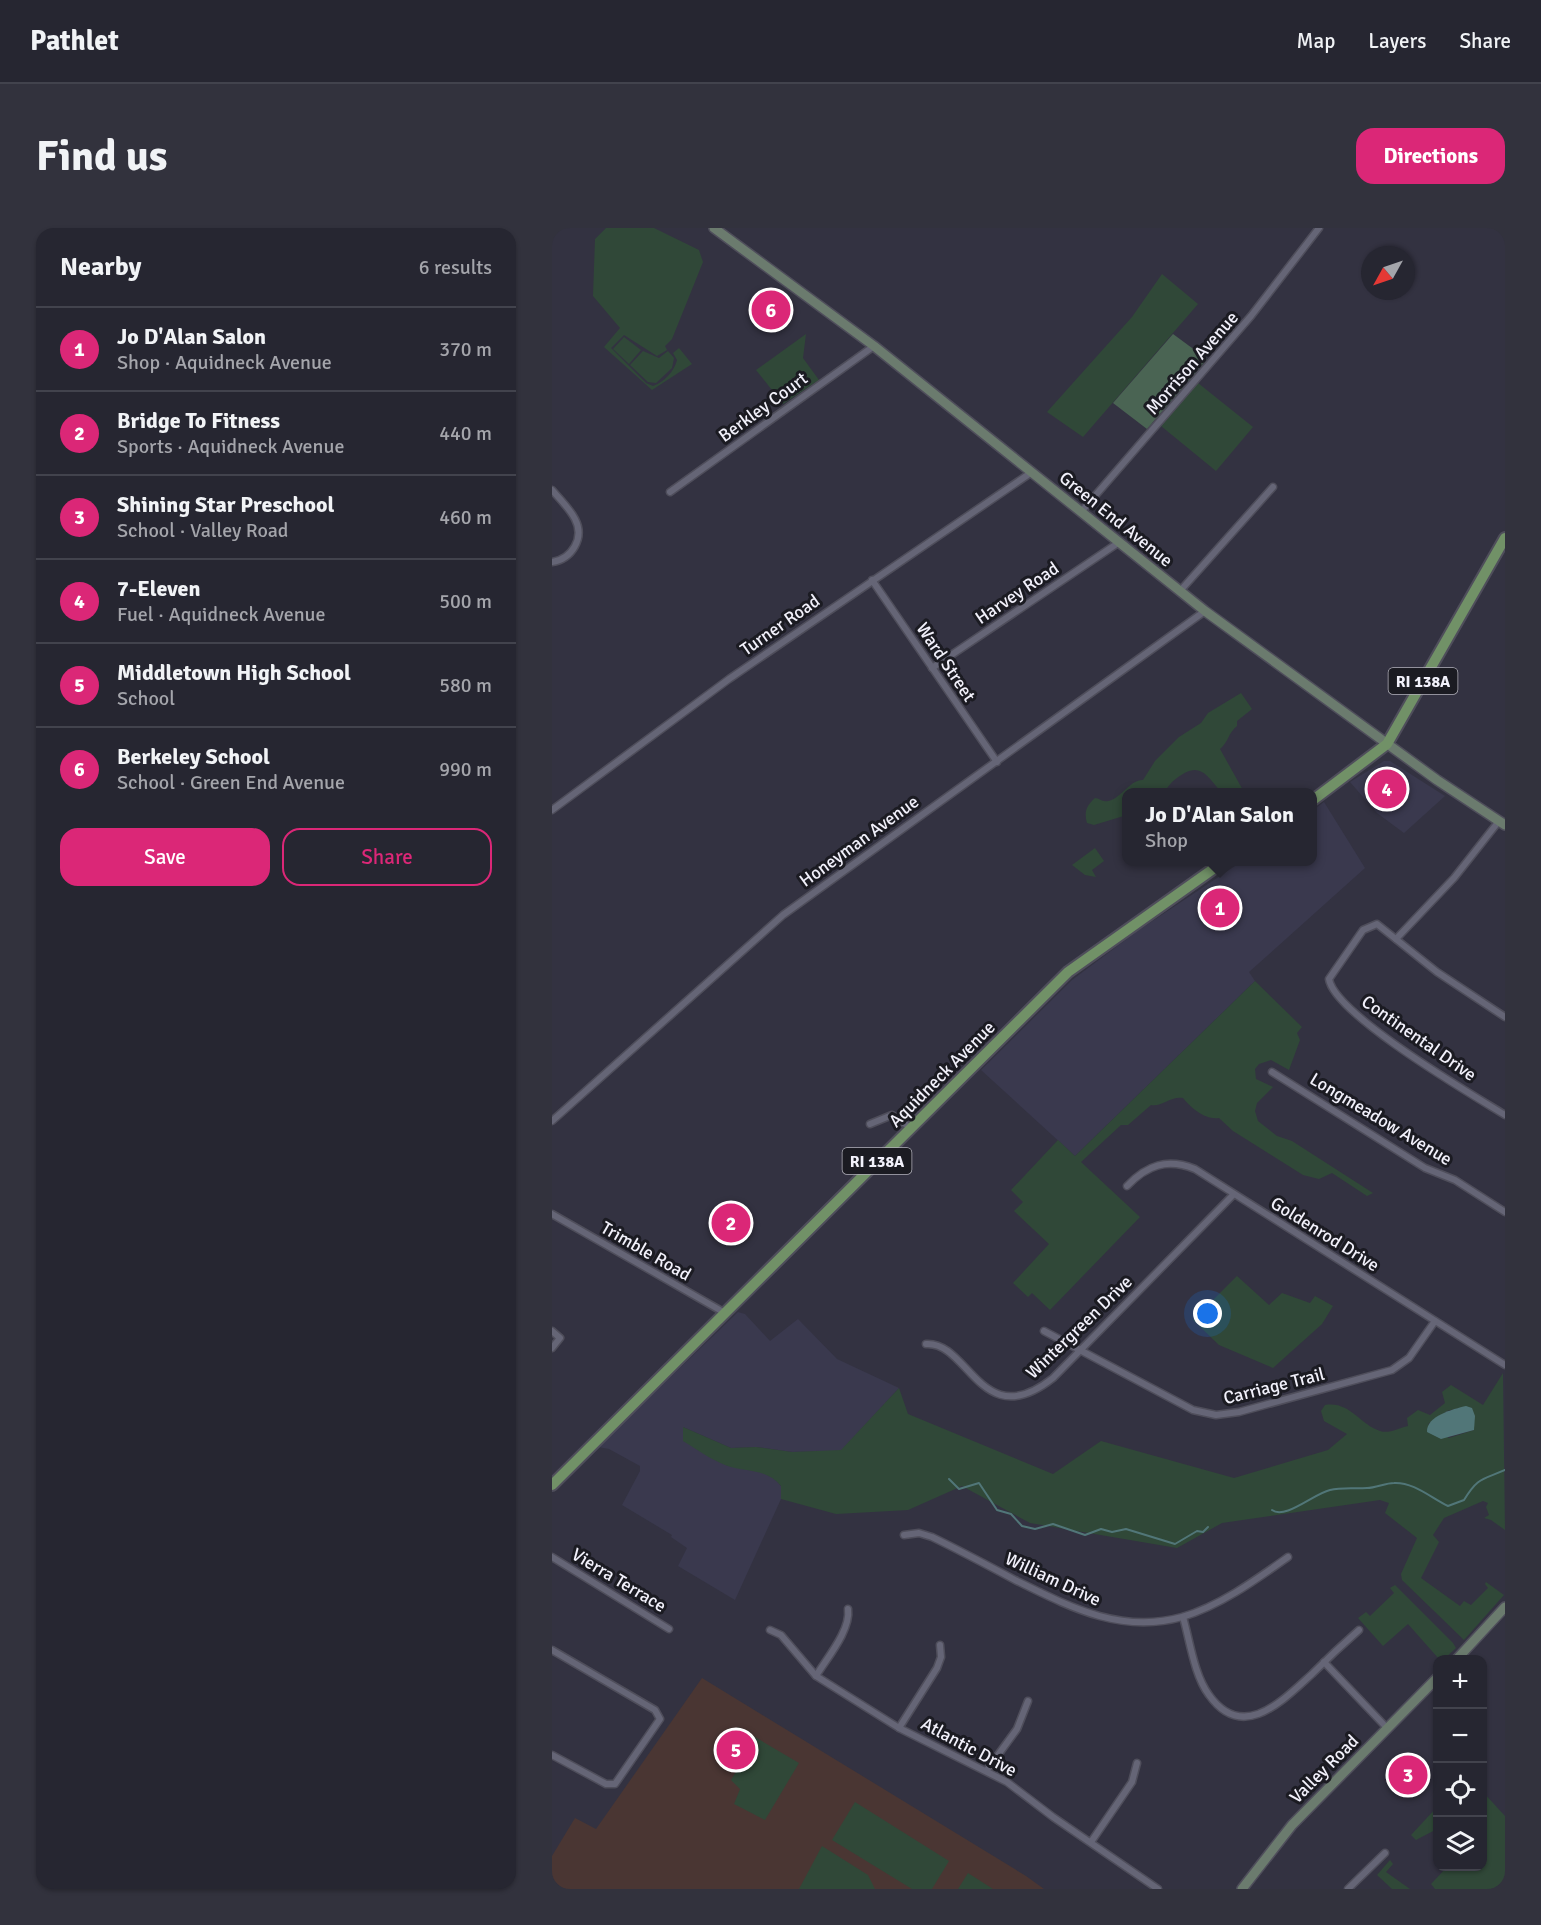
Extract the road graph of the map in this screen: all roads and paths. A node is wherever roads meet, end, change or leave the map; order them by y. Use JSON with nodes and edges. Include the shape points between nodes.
{"nodes":[{"id":1,"x":714,"y":228,"type":"edge"},
{"id":2,"x":1319,"y":228,"type":"edge"},
{"id":3,"x":874,"y":346,"type":"junction"},
{"id":4,"x":1032,"y":472,"type":"junction"},
{"id":5,"x":1273,"y":487,"type":"dead end"},
{"id":6,"x":552,"y":490,"type":"edge"},
{"id":7,"x":670,"y":492,"type":"dead end"},
{"id":8,"x":1081,"y":512,"type":"junction"},
{"id":9,"x":1505,"y":538,"type":"edge"},
{"id":10,"x":1118,"y":543,"type":"junction"},
{"id":11,"x":552,"y":562,"type":"edge"},
{"id":12,"x":872,"y":580,"type":"junction"},
{"id":13,"x":1180,"y":591,"type":"junction"},
{"id":14,"x":1205,"y":611,"type":"junction"},
{"id":15,"x":932,"y":668,"type":"junction"},
{"id":16,"x":1386,"y":744,"type":"junction"},
{"id":17,"x":997,"y":762,"type":"junction"},
{"id":18,"x":1317,"y":797,"type":"edge"},
{"id":19,"x":552,"y":810,"type":"edge"},
{"id":20,"x":1502,"y":821,"type":"edge"},
{"id":21,"x":1216,"y":866,"type":"edge"},
{"id":22,"x":1396,"y":939,"type":"junction"},
{"id":23,"x":1505,"y":1017,"type":"edge"},
{"id":24,"x":1272,"y":1072,"type":"dead end"},
{"id":25,"x":1505,"y":1115,"type":"edge"},
{"id":26,"x":552,"y":1121,"type":"edge"},
{"id":27,"x":870,"y":1124,"type":"dead end"},
{"id":28,"x":911,"y":1128,"type":"junction"},
{"id":29,"x":1127,"y":1186,"type":"dead end"},
{"id":30,"x":1233,"y":1195,"type":"junction"},
{"id":31,"x":1505,"y":1212,"type":"edge"},
{"id":32,"x":552,"y":1214,"type":"edge"},
{"id":33,"x":725,"y":1313,"type":"junction"},
{"id":34,"x":1435,"y":1320,"type":"junction"},
{"id":35,"x":552,"y":1331,"type":"edge"},
{"id":36,"x":1044,"y":1331,"type":"dead end"},
{"id":37,"x":926,"y":1344,"type":"dead end"},
{"id":38,"x":552,"y":1348,"type":"edge"},
{"id":39,"x":1081,"y":1350,"type":"junction"},
{"id":40,"x":1505,"y":1365,"type":"edge"},
{"id":41,"x":552,"y":1485,"type":"edge"},
{"id":42,"x":904,"y":1535,"type":"dead end"},
{"id":43,"x":552,"y":1557,"type":"edge"},
{"id":44,"x":1288,"y":1557,"type":"dead end"},
{"id":45,"x":1505,"y":1607,"type":"edge"},
{"id":46,"x":848,"y":1608,"type":"dead end"},
{"id":47,"x":1183,"y":1617,"type":"junction"},
{"id":48,"x":669,"y":1629,"type":"dead end"},
{"id":49,"x":770,"y":1630,"type":"dead end"},
{"id":50,"x":1359,"y":1630,"type":"dead end"},
{"id":51,"x":940,"y":1645,"type":"dead end"},
{"id":52,"x":552,"y":1650,"type":"edge"},
{"id":53,"x":1460,"y":1655,"type":"edge"},
{"id":54,"x":1324,"y":1662,"type":"junction"},
{"id":55,"x":816,"y":1676,"type":"junction"},
{"id":56,"x":1433,"y":1682,"type":"edge"},
{"id":57,"x":1028,"y":1701,"type":"dead end"},
{"id":58,"x":900,"y":1728,"type":"junction"},
{"id":59,"x":1388,"y":1728,"type":"junction"},
{"id":60,"x":552,"y":1755,"type":"edge"},
{"id":61,"x":1137,"y":1763,"type":"dead end"},
{"id":62,"x":987,"y":1770,"type":"junction"},
{"id":63,"x":1091,"y":1842,"type":"junction"},
{"id":64,"x":1384,"y":1853,"type":"dead end"},
{"id":65,"x":1158,"y":1889,"type":"edge"},
{"id":66,"x":1242,"y":1889,"type":"edge"},
{"id":67,"x":1348,"y":1889,"type":"edge"}],
"edges":[{"from":1,"to":3,"type":"main road","name":"Green End Avenue"},
{"from":2,"to":8,"type":"street","name":"Morrison Avenue","via":[[1251,316]]},
{"from":3,"to":4,"type":"main road","name":"Green End Avenue"},
{"from":3,"to":7,"type":"street","name":"Berkley Court"},
{"from":4,"to":8,"type":"main road","name":"Green End Avenue"},
{"from":4,"to":12,"type":"street","name":"Turner Road"},
{"from":5,"to":13,"type":"street"},
{"from":6,"to":11,"type":"street","via":[[575,518],[578,531],[571,553]]},
{"from":8,"to":10,"type":"main road","name":"Green End Avenue"},
{"from":9,"to":16,"type":"main road","number":"RI 138A"},
{"from":10,"to":13,"type":"main road","name":"Green End Avenue"},
{"from":10,"to":15,"type":"street","name":"Harvey Road"},
{"from":12,"to":15,"type":"street","name":"Ward Street"},
{"from":12,"to":19,"type":"street","name":"Turner Road"},
{"from":13,"to":14,"type":"main road","name":"Green End Avenue"},
{"from":14,"to":16,"type":"main road","name":"Green End Avenue"},
{"from":14,"to":17,"type":"street","name":"Honeyman Avenue"},
{"from":15,"to":17,"type":"street","name":"Ward Street"},
{"from":16,"to":18,"type":"main road","number":"RI 138A"},
{"from":16,"to":20,"type":"main road","name":"Green End Avenue"},
{"from":17,"to":26,"type":"street","name":"Honeyman Avenue","via":[[783,915]]},
{"from":20,"to":22,"type":"street"},
{"from":21,"to":28,"type":"main road","name":"Aquidneck Avenue","number":"RI 138A","via":[[1068,972]]},
{"from":22,"to":23,"type":"street"},
{"from":22,"to":25,"type":"street","name":"Continental Drive","via":[[1377,924],[1368,925],[1332,971],[1330,987],[1379,1033]]},
{"from":24,"to":31,"type":"street","name":"Longmeadow Avenue","via":[[1425,1168],[1455,1180]]},
{"from":27,"to":28,"type":"street","via":[[892,1115]]},
{"from":28,"to":33,"type":"main road","name":"Aquidneck Avenue","number":"RI 138A"},
{"from":29,"to":30,"type":"street","name":"Goldenrod Drive","via":[[1148,1168],[1178,1163],[1195,1169]]},
{"from":30,"to":34,"type":"street","name":"Goldenrod Drive"},
{"from":30,"to":39,"type":"street","name":"Wintergreen Drive"},
{"from":32,"to":33,"type":"street","name":"Trimble Road"},
{"from":33,"to":41,"type":"main road","name":"Aquidneck Avenue","number":"RI 138A"},
{"from":34,"to":39,"type":"street","name":"Carriage Trail","via":[[1409,1358],[1392,1370],[1228,1415],[1193,1410]]},
{"from":34,"to":40,"type":"street","name":"Goldenrod Drive"},
{"from":35,"to":38,"type":"street","via":[[560,1338]]},
{"from":36,"to":39,"type":"street","name":"Carriage Trail"},
{"from":37,"to":39,"type":"street","name":"Wintergreen Drive","via":[[938,1345],[987,1388],[1006,1395],[1030,1393],[1041,1387]]},
{"from":42,"to":47,"type":"street","name":"William Drive","via":[[919,1533],[932,1537],[1093,1616],[1146,1623]]},
{"from":43,"to":48,"type":"street","name":"Vierra Terrace"},
{"from":44,"to":47,"type":"street","name":"William Drive","via":[[1244,1586]]},
{"from":45,"to":53,"type":"main road"},
{"from":46,"to":55,"type":"street","via":[[845,1626]]},
{"from":47,"to":54,"type":"street","via":[[1205,1689],[1215,1702],[1234,1714],[1249,1717],[1268,1711]]},
{"from":49,"to":55,"type":"street","name":"Atlantic Drive","via":[[781,1635]]},
{"from":50,"to":54,"type":"street"},
{"from":51,"to":58,"type":"street","via":[[937,1668]]},
{"from":52,"to":60,"type":"street","via":[[654,1710],[660,1719],[615,1784],[606,1784]]},
{"from":54,"to":59,"type":"street"},
{"from":55,"to":58,"type":"street","name":"Atlantic Drive"},
{"from":56,"to":59,"type":"main road","name":"Valley Road"},
{"from":57,"to":62,"type":"street","via":[[1017,1729]]},
{"from":58,"to":62,"type":"street","name":"Atlantic Drive"},
{"from":59,"to":66,"type":"main road","name":"Valley Road","via":[[1292,1825]]},
{"from":61,"to":63,"type":"street","via":[[1132,1782]]},
{"from":62,"to":63,"type":"street","name":"Atlantic Drive"},
{"from":63,"to":65,"type":"street","name":"Atlantic Drive"},
{"from":64,"to":67,"type":"street"}]}
